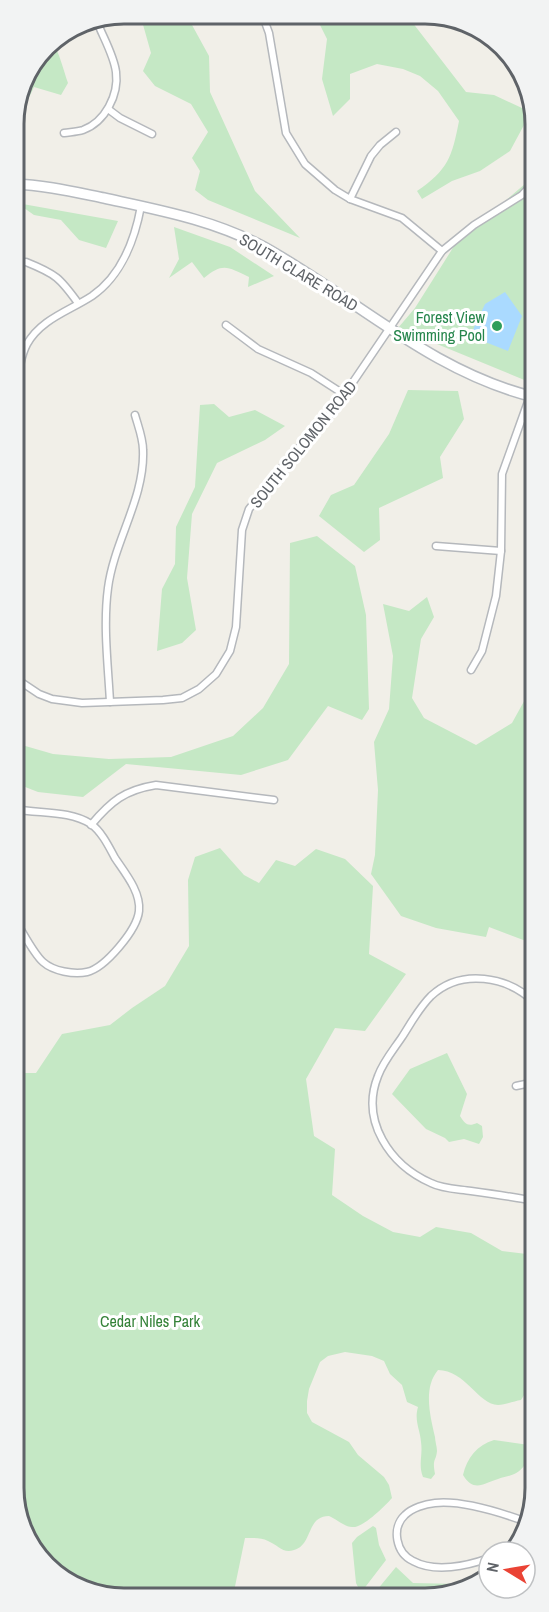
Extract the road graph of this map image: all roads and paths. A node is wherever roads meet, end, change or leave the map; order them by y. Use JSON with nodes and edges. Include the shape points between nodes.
{"nodes":[{"id":1,"x":266,"y":24,"type":"edge"},
{"id":2,"x":99,"y":27,"type":"edge"},
{"id":3,"x":108,"y":109,"type":"junction"},
{"id":4,"x":396,"y":132,"type":"dead end"},
{"id":5,"x":64,"y":133,"type":"dead end"},
{"id":6,"x":152,"y":134,"type":"dead end"},
{"id":7,"x":24,"y":185,"type":"edge"},
{"id":8,"x":525,"y":191,"type":"edge"},
{"id":9,"x":350,"y":199,"type":"junction"},
{"id":10,"x":141,"y":206,"type":"junction"},
{"id":11,"x":442,"y":251,"type":"junction"},
{"id":12,"x":26,"y":262,"type":"dead end"},
{"id":13,"x":78,"y":303,"type":"junction"},
{"id":14,"x":226,"y":325,"type":"dead end"},
{"id":15,"x":390,"y":329,"type":"junction"},
{"id":16,"x":24,"y":354,"type":"edge"},
{"id":17,"x":345,"y":395,"type":"junction"},
{"id":18,"x":525,"y":395,"type":"edge"},
{"id":19,"x":135,"y":415,"type":"dead end"},
{"id":20,"x":525,"y":415,"type":"edge"},
{"id":21,"x":436,"y":546,"type":"dead end"},
{"id":22,"x":501,"y":551,"type":"junction"},
{"id":23,"x":471,"y":670,"type":"dead end"},
{"id":24,"x":24,"y":686,"type":"edge"},
{"id":25,"x":110,"y":702,"type":"junction"},
{"id":26,"x":274,"y":800,"type":"dead end"},
{"id":27,"x":24,"y":810,"type":"edge"},
{"id":28,"x":91,"y":825,"type":"junction"},
{"id":29,"x":24,"y":934,"type":"edge"},
{"id":30,"x":525,"y":995,"type":"edge"},
{"id":31,"x":525,"y":1084,"type":"edge"},
{"id":32,"x":516,"y":1086,"type":"dead end"},
{"id":33,"x":525,"y":1199,"type":"edge"},
{"id":34,"x":519,"y":1519,"type":"edge"},
{"id":35,"x":477,"y":1562,"type":"edge"}],
"edges":[{"from":1,"to":9,"type":"street","via":[[286,133],[304,164]]},
{"from":2,"to":3,"type":"street","via":[[117,73]]},
{"from":3,"to":5,"type":"street","via":[[93,125]]},
{"from":3,"to":6,"type":"street"},
{"from":4,"to":9,"type":"street","via":[[371,156]]},
{"from":7,"to":10,"type":"street","name":"SOUTH CLARE ROAD"},
{"from":8,"to":11,"type":"street","name":"SOUTH SOLOMON ROAD"},
{"from":9,"to":11,"type":"street","via":[[402,218]]},
{"from":10,"to":13,"type":"street","via":[[125,258],[114,276]]},
{"from":10,"to":15,"type":"street","name":"SOUTH CLARE ROAD","via":[[192,218],[245,238]]},
{"from":11,"to":15,"type":"street","name":"SOUTH SOLOMON ROAD"},
{"from":12,"to":13,"type":"street","via":[[60,278]]},
{"from":13,"to":16,"type":"street","via":[[38,330]]},
{"from":14,"to":17,"type":"street","via":[[258,349],[311,373]]},
{"from":15,"to":17,"type":"street","name":"SOUTH SOLOMON ROAD"},
{"from":15,"to":18,"type":"street","name":"SOUTH CLARE ROAD","via":[[455,368]]},
{"from":17,"to":25,"type":"street","name":"SOUTH SOLOMON ROAD","via":[[249,509],[242,530],[236,627],[230,651],[216,674],[182,698]]},
{"from":19,"to":25,"type":"street","via":[[143,466],[108,587]]},
{"from":20,"to":22,"type":"street","via":[[502,474]]},
{"from":21,"to":22,"type":"street"},
{"from":22,"to":23,"type":"street","via":[[487,635]]},
{"from":24,"to":25,"type":"street","name":"SOUTH SOLOMON ROAD","via":[[52,699],[82,704]]},
{"from":26,"to":28,"type":"street","via":[[156,785],[121,796]]},
{"from":27,"to":28,"type":"street","via":[[57,813]]},
{"from":28,"to":29,"type":"street","via":[[104,839],[139,899],[134,926],[122,945],[87,972],[69,972],[43,962]]},
{"from":30,"to":33,"type":"street","via":[[515,987],[488,979],[464,980],[442,988],[421,1008],[384,1064],[374,1086],[372,1107],[377,1132],[389,1151],[421,1178],[449,1188]]},
{"from":31,"to":32,"type":"street"},
{"from":34,"to":35,"type":"street","via":[[435,1503],[406,1513],[400,1521],[398,1545],[403,1554],[417,1563],[450,1567]]}]}
